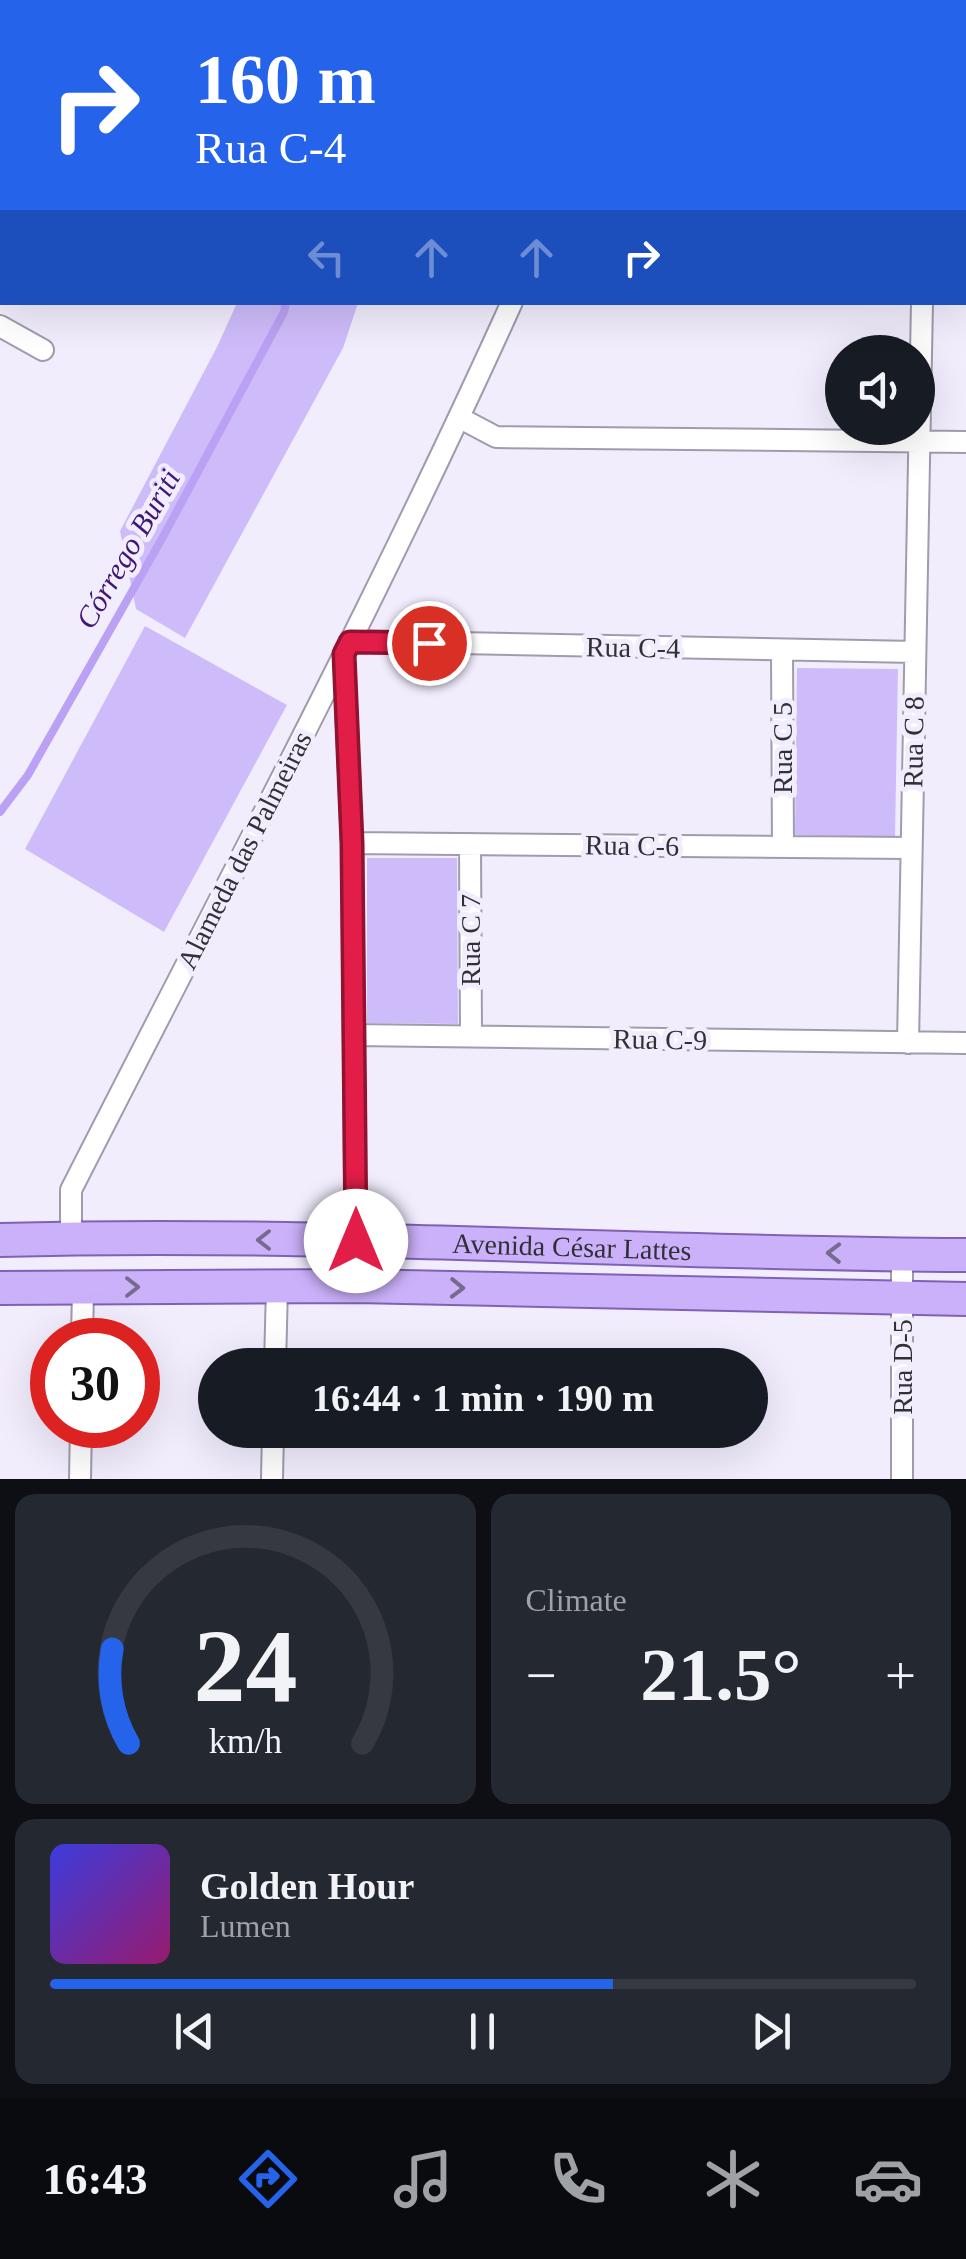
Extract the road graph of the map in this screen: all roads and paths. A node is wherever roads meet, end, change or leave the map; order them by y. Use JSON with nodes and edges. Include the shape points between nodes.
{"nodes":[{"id":1,"x":511,"y":305,"type":"edge"},
{"id":2,"x":922,"y":305,"type":"edge"},
{"id":3,"x":0,"y":326,"type":"edge"},
{"id":4,"x":921,"y":335,"type":"edge"},
{"id":5,"x":43,"y":350,"type":"dead end"},
{"id":6,"x":460,"y":418,"type":"junction"},
{"id":7,"x":825,"y":440,"type":"edge"},
{"id":8,"x":935,"y":441,"type":"edge"},
{"id":9,"x":966,"y":442,"type":"edge"},
{"id":10,"x":919,"y":445,"type":"edge"},
{"id":11,"x":347,"y":648,"type":"junction"},
{"id":12,"x":782,"y":650,"type":"junction"},
{"id":13,"x":915,"y":652,"type":"junction"},
{"id":14,"x":352,"y":843,"type":"junction"},
{"id":15,"x":470,"y":844,"type":"junction"},
{"id":16,"x":783,"y":847,"type":"junction"},
{"id":17,"x":911,"y":848,"type":"junction"},
{"id":18,"x":354,"y":1035,"type":"junction"},
{"id":19,"x":471,"y":1036,"type":"junction"},
{"id":20,"x":908,"y":1042,"type":"junction"},
{"id":21,"x":966,"y":1043,"type":"edge"},
{"id":22,"x":71,"y":1238,"type":"junction"},
{"id":23,"x":0,"y":1240,"type":"edge"},
{"id":24,"x":356,"y":1241,"type":"junction"},
{"id":25,"x":902,"y":1255,"type":"junction"},
{"id":26,"x":966,"y":1255,"type":"edge"},
{"id":27,"x":356,"y":1286,"type":"junction"},
{"id":28,"x":277,"y":1287,"type":"junction"},
{"id":29,"x":0,"y":1288,"type":"edge"},
{"id":30,"x":82,"y":1288,"type":"junction"},
{"id":31,"x":902,"y":1298,"type":"junction"},
{"id":32,"x":966,"y":1299,"type":"edge"},
{"id":33,"x":82,"y":1318,"type":"edge"},
{"id":34,"x":275,"y":1348,"type":"edge"},
{"id":35,"x":81,"y":1448,"type":"edge"},
{"id":36,"x":273,"y":1448,"type":"edge"},
{"id":37,"x":80,"y":1479,"type":"edge"},
{"id":38,"x":272,"y":1479,"type":"edge"},
{"id":39,"x":902,"y":1479,"type":"edge"}],
"edges":[{"from":1,"to":6,"type":"street","name":"Alameda das Palmeiras"},
{"from":2,"to":4,"type":"street","name":"Rua C 8"},
{"from":3,"to":5,"type":"street"},
{"from":6,"to":7,"type":"street","via":[[496,436]]},
{"from":6,"to":11,"type":"street","name":"Alameda das Palmeiras"},
{"from":8,"to":9,"type":"street"},
{"from":10,"to":13,"type":"street","name":"Rua C 8"},
{"from":11,"to":12,"type":"street","name":"Rua C-4"},
{"from":11,"to":14,"type":"street"},
{"from":11,"to":22,"type":"street","name":"Alameda das Palmeiras","via":[[71,1190]]},
{"from":12,"to":13,"type":"street","name":"Rua C-4"},
{"from":12,"to":16,"type":"street","name":"Rua C 5"},
{"from":13,"to":17,"type":"street","name":"Rua C 8"},
{"from":14,"to":15,"type":"street","name":"Rua C-6"},
{"from":14,"to":18,"type":"street"},
{"from":15,"to":16,"type":"street","name":"Rua C-6"},
{"from":15,"to":19,"type":"street","name":"Rua C 7"},
{"from":16,"to":17,"type":"street","name":"Rua C-6"},
{"from":17,"to":20,"type":"street","name":"Rua C 8"},
{"from":18,"to":19,"type":"street","name":"Rua C-9"},
{"from":18,"to":24,"type":"street"},
{"from":19,"to":20,"type":"street","name":"Rua C-9"},
{"from":20,"to":21,"type":"street","name":"Rua C-9"},
{"from":22,"to":23,"type":"main road","name":"Avenida César Lattes"},
{"from":24,"to":22,"type":"main road","name":"Avenida César Lattes","one_way":true},
{"from":25,"to":24,"type":"main road","name":"Avenida César Lattes","one_way":true},
{"from":24,"to":27,"type":"street"},
{"from":25,"to":26,"type":"main road","name":"Avenida César Lattes"},
{"from":25,"to":31,"type":"street","name":"Rua D-5"},
{"from":27,"to":28,"type":"main road","name":"Avenida César Lattes"},
{"from":27,"to":31,"type":"main road","name":"Avenida César Lattes","one_way":true},
{"from":30,"to":28,"type":"main road","name":"Avenida César Lattes","one_way":true},
{"from":28,"to":34,"type":"street"},
{"from":29,"to":30,"type":"main road","name":"Avenida César Lattes"},
{"from":30,"to":33,"type":"street"},
{"from":31,"to":32,"type":"main road","name":"Avenida César Lattes"},
{"from":31,"to":39,"type":"street","name":"Rua D-5"},
{"from":35,"to":37,"type":"street"},
{"from":36,"to":38,"type":"street"}]}
